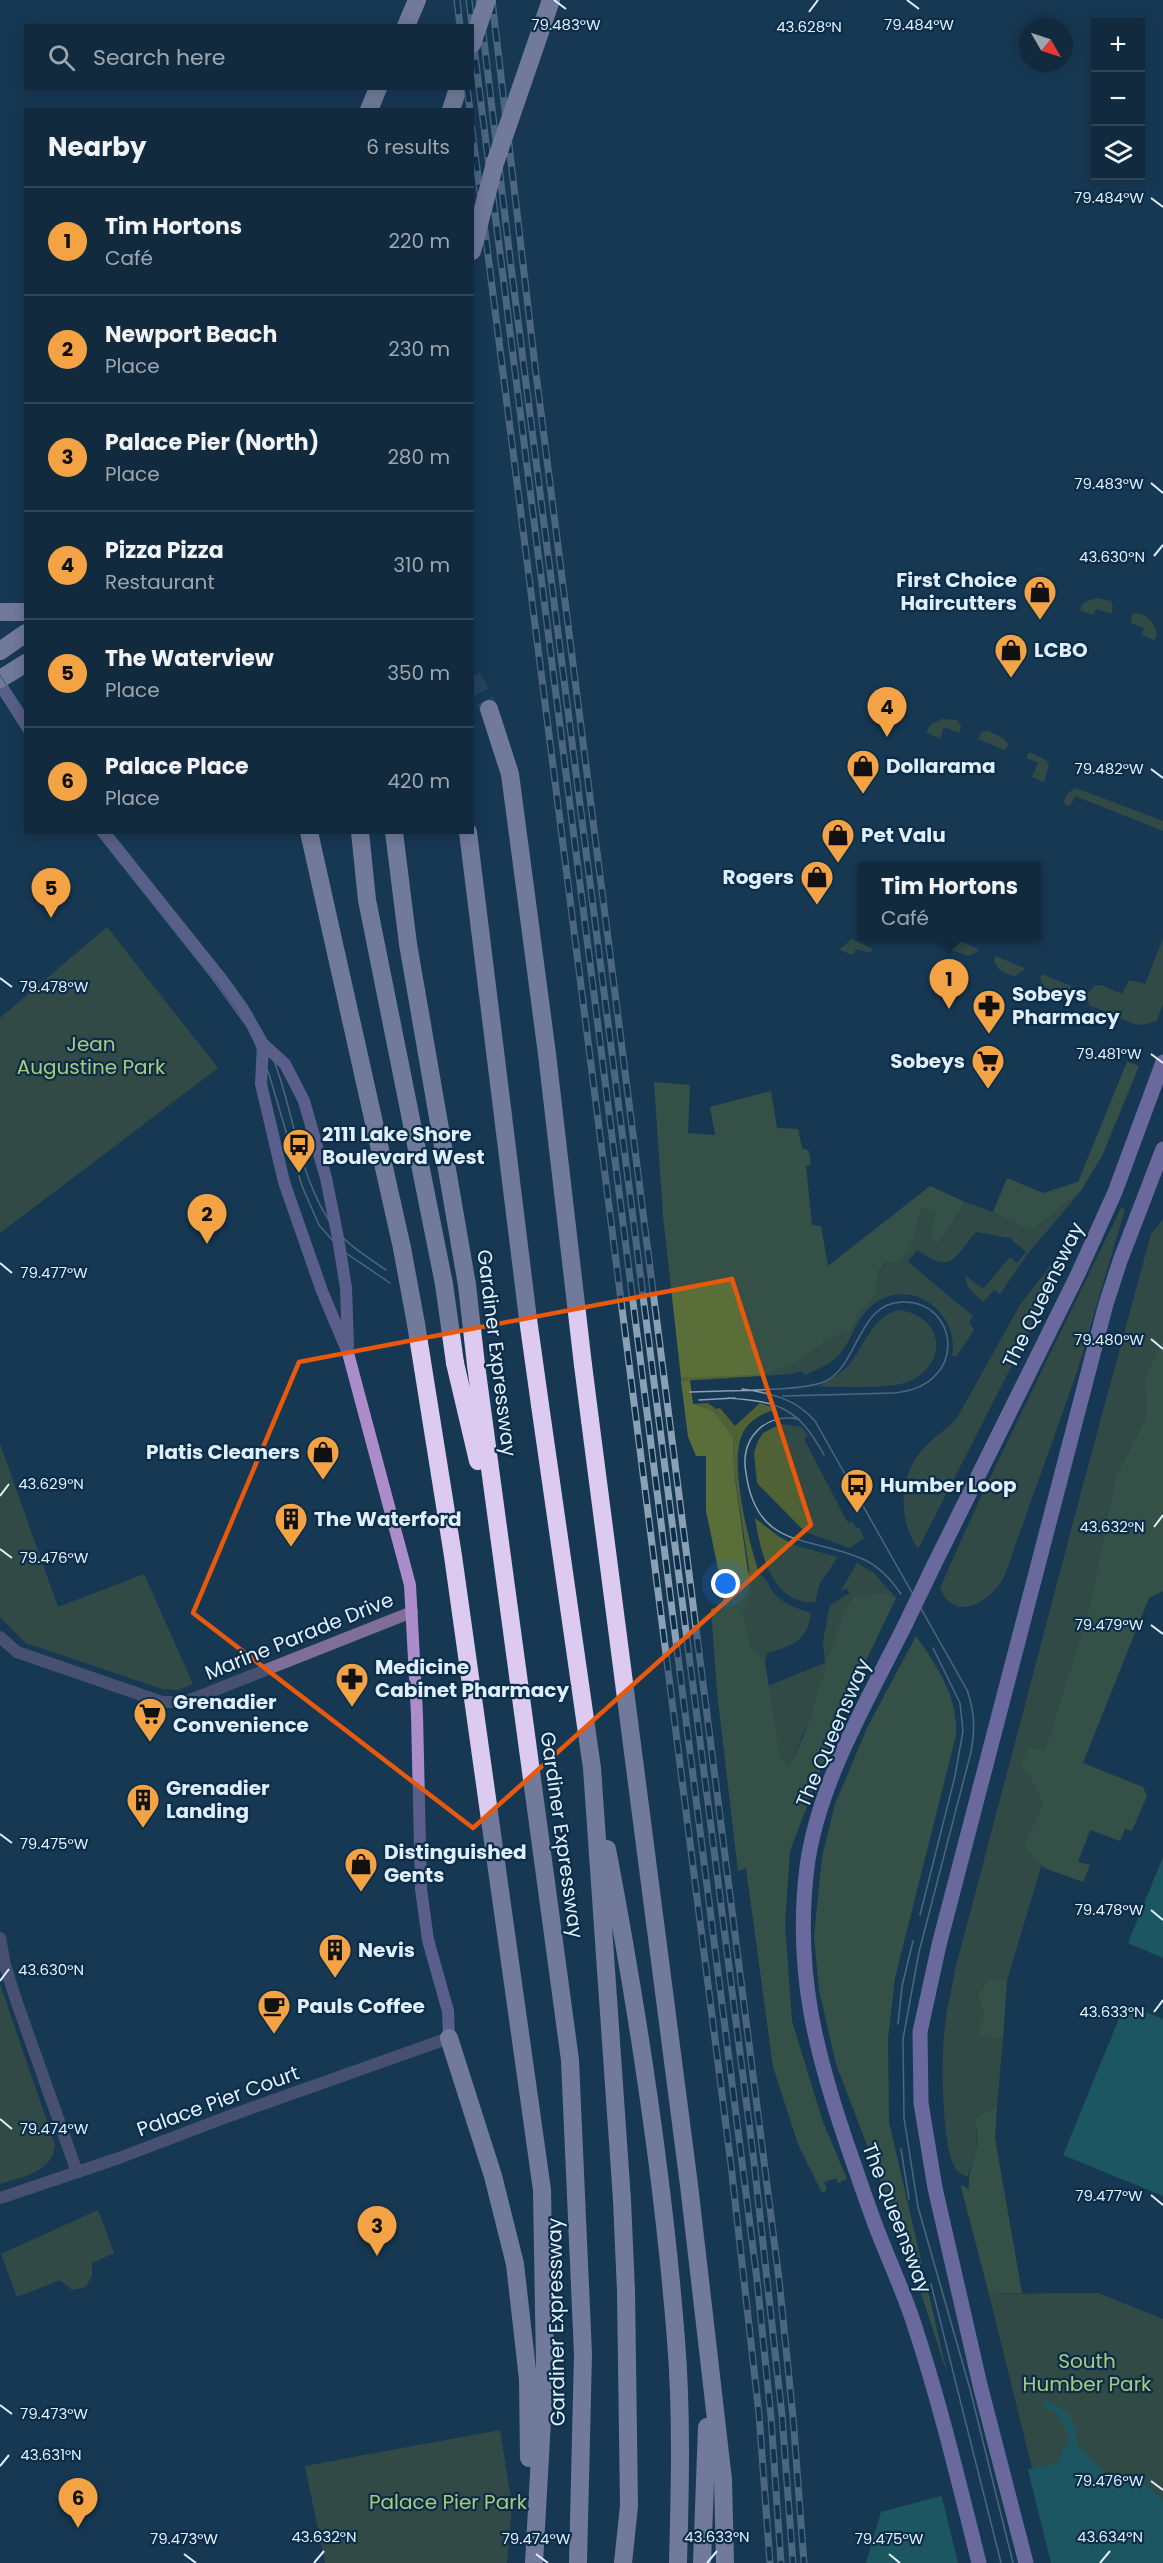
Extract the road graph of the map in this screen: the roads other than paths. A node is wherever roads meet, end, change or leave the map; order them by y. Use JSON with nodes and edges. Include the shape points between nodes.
{"nodes":[{"id":1,"x":417,"y":0,"type":"edge"},
{"id":2,"x":487,"y":0,"type":"edge"},
{"id":3,"x":552,"y":0,"type":"edge"},
{"id":4,"x":407,"y":24,"type":"edge"},
{"id":5,"x":474,"y":38,"type":"edge"},
{"id":6,"x":377,"y":90,"type":"edge"},
{"id":7,"x":457,"y":90,"type":"edge"},
{"id":8,"x":370,"y":108,"type":"edge"},
{"id":9,"x":452,"y":108,"type":"edge"},
{"id":10,"x":474,"y":243,"type":"edge"},
{"id":11,"x":0,"y":612,"type":"edge"},
{"id":12,"x":24,"y":612,"type":"edge"},
{"id":13,"x":24,"y":634,"type":"edge"},
{"id":14,"x":0,"y":651,"type":"edge"},
{"id":15,"x":24,"y":664,"type":"edge"},
{"id":16,"x":0,"y":682,"type":"edge"},
{"id":17,"x":489,"y":709,"type":"tunnel mouth"},
{"id":18,"x":24,"y":721,"type":"edge"},
{"id":19,"x":106,"y":834,"type":"edge"},
{"id":20,"x":309,"y":834,"type":"edge"},
{"id":21,"x":360,"y":834,"type":"edge"},
{"id":22,"x":394,"y":834,"type":"edge"},
{"id":23,"x":468,"y":834,"type":"edge"},
{"id":24,"x":263,"y":1044,"type":"junction"},
{"id":25,"x":1163,"y":1062,"type":"edge"},
{"id":26,"x":1163,"y":1149,"type":"edge"},
{"id":27,"x":348,"y":1353,"type":"junction"},
{"id":28,"x":502,"y":1564,"type":"junction"},
{"id":29,"x":411,"y":1612,"type":"junction"},
{"id":30,"x":0,"y":1637,"type":"edge"},
{"id":31,"x":592,"y":1768,"type":"junction"},
{"id":32,"x":0,"y":1938,"type":"edge"},
{"id":33,"x":448,"y":2038,"type":"junction"},
{"id":34,"x":77,"y":2172,"type":"junction"},
{"id":35,"x":0,"y":2198,"type":"edge"},
{"id":36,"x":710,"y":2379,"type":"junction"},
{"id":37,"x":538,"y":2509,"type":"junction"},
{"id":38,"x":534,"y":2563,"type":"edge"},
{"id":39,"x":578,"y":2563,"type":"edge"},
{"id":40,"x":623,"y":2563,"type":"edge"},
{"id":41,"x":678,"y":2563,"type":"edge"},
{"id":42,"x":702,"y":2563,"type":"edge"},
{"id":43,"x":726,"y":2563,"type":"edge"},
{"id":44,"x":979,"y":2563,"type":"edge"},
{"id":45,"x":1026,"y":2563,"type":"edge"}],
"edges":[{"from":1,"to":4,"type":"highway"},
{"from":2,"to":5,"type":"highway","bridge":true},
{"from":3,"to":10,"type":"highway","bridge":true,"via":[[495,163]]},
{"from":6,"to":8,"type":"highway"},
{"from":7,"to":9,"type":"highway"},
{"from":11,"to":12,"type":"highway"},
{"from":13,"to":14,"type":"highway"},
{"from":15,"to":16,"type":"highway"},
{"from":16,"to":18,"type":"main road"},
{"from":17,"to":36,"type":"highway","bridge":true,"via":[[510,774],[689,2185]]},
{"from":19,"to":24,"type":"main road","via":[[223,981]]},
{"from":20,"to":37,"type":"highway","bridge":true,"via":[[416,1324],[453,1556],[542,2190],[545,2367]]},
{"from":21,"to":28,"type":"highway","bridge":true,"via":[[367,900],[444,1284],[455,1363]]},
{"from":22,"to":28,"type":"highway","name":"Gardiner Expressway","bridge":true,"via":[[408,944],[467,1285]]},
{"from":23,"to":31,"type":"highway","name":"Gardiner Expressway","bridge":true,"via":[[528,1319]]},
{"from":24,"to":27,"type":"main road","via":[[261,1084],[284,1182],[321,1291]]},
{"from":24,"to":27,"type":"main road","via":[[285,1064],[304,1101],[317,1144],[344,1272]]},
{"from":25,"to":44,"type":"main road","name":"The Queensway","bridge":true,"via":[[1115,1192],[1078,1274],[827,1790],[808,1866],[802,1927],[812,2026],[834,2108],[877,2230],[900,2282],[937,2398]]},
{"from":26,"to":45,"type":"main road","name":"The Queensway","via":[[1104,1314],[939,1945],[920,2032],[921,2103],[935,2188]]},
{"from":27,"to":29,"type":"main road","via":[[398,1533],[410,1584]]},
{"from":28,"to":39,"type":"highway","name":"Gardiner Expressway","via":[[570,2060],[583,2354]]},
{"from":29,"to":30,"type":"street","name":"Marine Parade Drive","via":[[184,1702],[162,1702],[83,1676],[17,1652]]},
{"from":29,"to":33,"type":"main road","via":[[421,1890],[428,1940],[448,2011]]},
{"from":31,"to":40,"type":"highway","name":"Gardiner Expressway","via":[[622,2200],[629,2506]]},
{"from":31,"to":41,"type":"highway","via":[[636,2004],[659,2170],[676,2342]]},
{"from":32,"to":34,"type":"street","via":[[16,2000]]},
{"from":33,"to":34,"type":"street","name":"Palace Pier Court"},
{"from":33,"to":37,"type":"highway","via":[[493,2176],[515,2264],[528,2379],[530,2490]]},
{"from":34,"to":35,"type":"street","name":"Palace Pier Court"},
{"from":36,"to":42,"type":"highway"},
{"from":36,"to":43,"type":"highway","via":[[723,2480]]},
{"from":37,"to":38,"type":"highway"}]}
